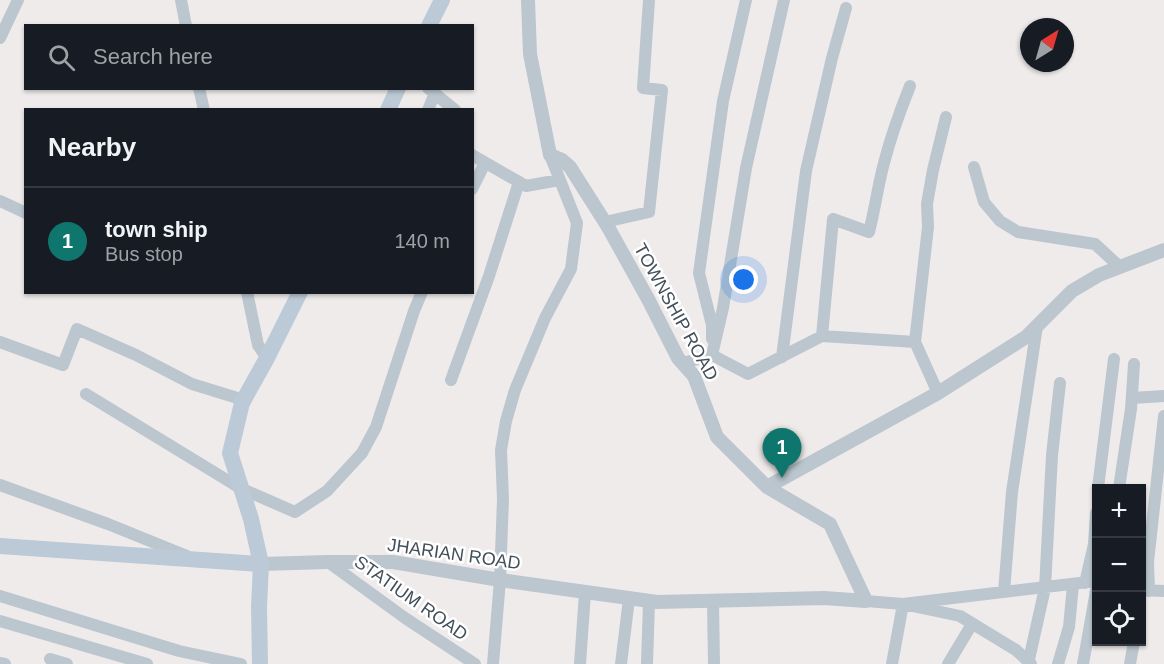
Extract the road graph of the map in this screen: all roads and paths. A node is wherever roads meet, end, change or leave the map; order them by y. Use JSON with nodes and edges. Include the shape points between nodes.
{"nodes":[{"id":1,"x":181,"y":0,"type":"edge"},
{"id":2,"x":442,"y":0,"type":"edge"},
{"id":3,"x":528,"y":0,"type":"edge"},
{"id":4,"x":649,"y":0,"type":"edge"},
{"id":5,"x":746,"y":0,"type":"edge"},
{"id":6,"x":784,"y":0,"type":"edge"},
{"id":7,"x":14,"y":1,"type":"edge"},
{"id":8,"x":846,"y":8,"type":"dead end"},
{"id":9,"x":186,"y":24,"type":"edge"},
{"id":10,"x":430,"y":24,"type":"edge"},
{"id":11,"x":0,"y":38,"type":"edge"},
{"id":12,"x":910,"y":86,"type":"dead end"},
{"id":13,"x":199,"y":90,"type":"edge"},
{"id":14,"x":397,"y":90,"type":"edge"},
{"id":15,"x":431,"y":91,"type":"edge"},
{"id":16,"x":204,"y":108,"type":"edge"},
{"id":17,"x":389,"y":108,"type":"edge"},
{"id":18,"x":428,"y":108,"type":"edge"},
{"id":19,"x":452,"y":108,"type":"edge"},
{"id":20,"x":946,"y":117,"type":"dead end"},
{"id":21,"x":550,"y":155,"type":"junction"},
{"id":22,"x":474,"y":156,"type":"edge"},
{"id":23,"x":485,"y":163,"type":"junction"},
{"id":24,"x":974,"y":167,"type":"dead end"},
{"id":25,"x":559,"y":180,"type":"junction"},
{"id":26,"x":519,"y":182,"type":"junction"},
{"id":27,"x":474,"y":185,"type":"edge"},
{"id":28,"x":0,"y":201,"type":"edge"},
{"id":29,"x":24,"y":212,"type":"edge"},
{"id":30,"x":605,"y":222,"type":"junction"},
{"id":31,"x":1164,"y":250,"type":"edge"},
{"id":32,"x":1120,"y":267,"type":"junction"},
{"id":33,"x":247,"y":294,"type":"edge"},
{"id":34,"x":299,"y":294,"type":"edge"},
{"id":35,"x":421,"y":294,"type":"edge"},
{"id":36,"x":1037,"y":326,"type":"junction"},
{"id":37,"x":822,"y":336,"type":"junction"},
{"id":38,"x":0,"y":342,"type":"edge"},
{"id":39,"x":915,"y":342,"type":"junction"},
{"id":40,"x":712,"y":355,"type":"junction"},
{"id":41,"x":782,"y":357,"type":"junction"},
{"id":42,"x":267,"y":358,"type":"junction"},
{"id":43,"x":1114,"y":359,"type":"dead end"},
{"id":44,"x":683,"y":363,"type":"junction"},
{"id":45,"x":1134,"y":364,"type":"dead end"},
{"id":46,"x":451,"y":380,"type":"dead end"},
{"id":47,"x":1060,"y":383,"type":"dead end"},
{"id":48,"x":938,"y":393,"type":"junction"},
{"id":49,"x":86,"y":394,"type":"dead end"},
{"id":50,"x":1164,"y":396,"type":"edge"},
{"id":51,"x":1132,"y":398,"type":"junction"},
{"id":52,"x":244,"y":399,"type":"junction"},
{"id":53,"x":1164,"y":416,"type":"edge"},
{"id":54,"x":1099,"y":484,"type":"edge"},
{"id":55,"x":1120,"y":484,"type":"edge"},
{"id":56,"x":0,"y":485,"type":"edge"},
{"id":57,"x":766,"y":487,"type":"junction"},
{"id":58,"x":240,"y":488,"type":"junction"},
{"id":59,"x":1094,"y":538,"type":"edge"},
{"id":60,"x":0,"y":546,"type":"edge"},
{"id":61,"x":197,"y":560,"type":"junction"},
{"id":62,"x":328,"y":561,"type":"junction"},
{"id":63,"x":261,"y":564,"type":"junction"},
{"id":64,"x":1146,"y":574,"type":"edge"},
{"id":65,"x":500,"y":580,"type":"junction"},
{"id":66,"x":1085,"y":583,"type":"edge"},
{"id":67,"x":1045,"y":588,"type":"junction"},
{"id":68,"x":1146,"y":591,"type":"edge"},
{"id":69,"x":1164,"y":591,"type":"edge"},
{"id":70,"x":1005,"y":592,"type":"junction"},
{"id":71,"x":1096,"y":592,"type":"edge"},
{"id":72,"x":585,"y":593,"type":"junction"},
{"id":73,"x":0,"y":596,"type":"edge"},
{"id":74,"x":629,"y":598,"type":"junction"},
{"id":75,"x":649,"y":601,"type":"junction"},
{"id":76,"x":713,"y":602,"type":"junction"},
{"id":77,"x":866,"y":602,"type":"junction"},
{"id":78,"x":903,"y":604,"type":"junction"},
{"id":79,"x":0,"y":621,"type":"edge"},
{"id":80,"x":972,"y":624,"type":"junction"},
{"id":81,"x":1133,"y":646,"type":"edge"},
{"id":82,"x":50,"y":659,"type":"dead end"},
{"id":83,"x":0,"y":663,"type":"edge"},
{"id":84,"x":5,"y":664,"type":"edge"},
{"id":85,"x":67,"y":664,"type":"edge"},
{"id":86,"x":147,"y":664,"type":"edge"},
{"id":87,"x":241,"y":664,"type":"edge"},
{"id":88,"x":260,"y":664,"type":"edge"},
{"id":89,"x":475,"y":664,"type":"edge"},
{"id":90,"x":493,"y":664,"type":"edge"},
{"id":91,"x":580,"y":664,"type":"edge"},
{"id":92,"x":621,"y":664,"type":"edge"},
{"id":93,"x":647,"y":664,"type":"edge"},
{"id":94,"x":714,"y":664,"type":"edge"},
{"id":95,"x":892,"y":664,"type":"edge"},
{"id":96,"x":948,"y":664,"type":"edge"},
{"id":97,"x":1029,"y":664,"type":"edge"},
{"id":98,"x":1058,"y":664,"type":"edge"},
{"id":99,"x":1083,"y":664,"type":"edge"},
{"id":100,"x":1130,"y":664,"type":"edge"}],
"edges":[{"from":1,"to":9,"type":"street"},
{"from":2,"to":10,"type":"main road"},
{"from":3,"to":21,"type":"street","via":[[530,54]]},
{"from":4,"to":30,"type":"street","via":[[643,88],[663,90],[649,212]]},
{"from":5,"to":40,"type":"street","via":[[723,101],[699,273],[712,325]]},
{"from":6,"to":40,"type":"street","via":[[746,168]]},
{"from":7,"to":11,"type":"street"},
{"from":8,"to":41,"type":"street","via":[[806,171]]},
{"from":12,"to":37,"type":"street","via":[[884,165],[869,232],[833,219]]},
{"from":13,"to":16,"type":"street"},
{"from":14,"to":17,"type":"main road"},
{"from":15,"to":18,"type":"street"},
{"from":15,"to":19,"type":"street"},
{"from":20,"to":39,"type":"street","via":[[927,204]]},
{"from":21,"to":25,"type":"street"},
{"from":21,"to":30,"type":"street","name":"TOWNSHIP ROAD","via":[[570,167]]},
{"from":22,"to":23,"type":"street"},
{"from":23,"to":26,"type":"street"},
{"from":23,"to":27,"type":"street"},
{"from":24,"to":32,"type":"street","via":[[984,202],[1000,221],[1018,232],[1095,244]]},
{"from":25,"to":26,"type":"street","via":[[526,186]]},
{"from":25,"to":65,"type":"street","via":[[577,223],[571,269],[545,318],[506,421],[501,450]]},
{"from":26,"to":46,"type":"street"},
{"from":28,"to":29,"type":"street"},
{"from":30,"to":44,"type":"street","name":"TOWNSHIP ROAD"},
{"from":31,"to":32,"type":"street"},
{"from":32,"to":36,"type":"street","via":[[1072,291]]},
{"from":33,"to":42,"type":"street","via":[[258,345]]},
{"from":34,"to":42,"type":"main road"},
{"from":35,"to":58,"type":"street","via":[[376,427],[362,453],[327,491],[295,512]]},
{"from":36,"to":48,"type":"street"},
{"from":36,"to":70,"type":"street","via":[[1012,492]]},
{"from":37,"to":39,"type":"street"},
{"from":37,"to":41,"type":"street"},
{"from":38,"to":52,"type":"street","via":[[63,365],[77,329],[192,384]]},
{"from":39,"to":48,"type":"street"},
{"from":40,"to":41,"type":"street","via":[[748,374]]},
{"from":40,"to":44,"type":"street"},
{"from":42,"to":52,"type":"main road"},
{"from":43,"to":54,"type":"street"},
{"from":44,"to":57,"type":"street","name":"TOWNSHIP ROAD","via":[[694,376],[717,437]]},
{"from":45,"to":51,"type":"street"},
{"from":47,"to":67,"type":"street"},
{"from":48,"to":57,"type":"street"},
{"from":49,"to":58,"type":"street"},
{"from":50,"to":51,"type":"street"},
{"from":51,"to":55,"type":"street"},
{"from":52,"to":58,"type":"main road","via":[[230,453]]},
{"from":53,"to":64,"type":"street"},
{"from":56,"to":61,"type":"street"},
{"from":57,"to":77,"type":"street","name":"TOWNSHIP ROAD","via":[[830,524]]},
{"from":58,"to":63,"type":"main road"},
{"from":59,"to":66,"type":"street"},
{"from":60,"to":61,"type":"main road","name":"JHARIAN ROAD"},
{"from":61,"to":63,"type":"main road","name":"JHARIAN ROAD"},
{"from":62,"to":63,"type":"street","name":"JHARIAN ROAD"},
{"from":62,"to":65,"type":"street","name":"JHARIAN ROAD","via":[[393,562]]},
{"from":62,"to":89,"type":"street","name":"STATIUM ROAD"},
{"from":63,"to":88,"type":"main road"},
{"from":65,"to":72,"type":"street","name":"JHARIAN ROAD"},
{"from":65,"to":90,"type":"street"},
{"from":66,"to":67,"type":"street"},
{"from":66,"to":98,"type":"street"},
{"from":67,"to":70,"type":"street"},
{"from":67,"to":97,"type":"street"},
{"from":68,"to":69,"type":"street"},
{"from":70,"to":78,"type":"street"},
{"from":71,"to":99,"type":"street"},
{"from":72,"to":74,"type":"street","name":"JHARIAN ROAD"},
{"from":72,"to":91,"type":"street"},
{"from":73,"to":87,"type":"street","via":[[179,651]]},
{"from":74,"to":75,"type":"street","name":"JHARIAN ROAD"},
{"from":74,"to":92,"type":"street"},
{"from":75,"to":76,"type":"street","name":"JHARIAN ROAD"},
{"from":75,"to":93,"type":"street"},
{"from":76,"to":77,"type":"street","name":"JHARIAN ROAD","via":[[824,598]]},
{"from":76,"to":94,"type":"street"},
{"from":77,"to":78,"type":"street"},
{"from":78,"to":80,"type":"street","via":[[960,616]]},
{"from":78,"to":95,"type":"street"},
{"from":79,"to":86,"type":"street"},
{"from":80,"to":96,"type":"street"},
{"from":80,"to":97,"type":"street","via":[[1016,650]]},
{"from":81,"to":100,"type":"street"},
{"from":82,"to":85,"type":"street"},
{"from":83,"to":84,"type":"street"}]}
